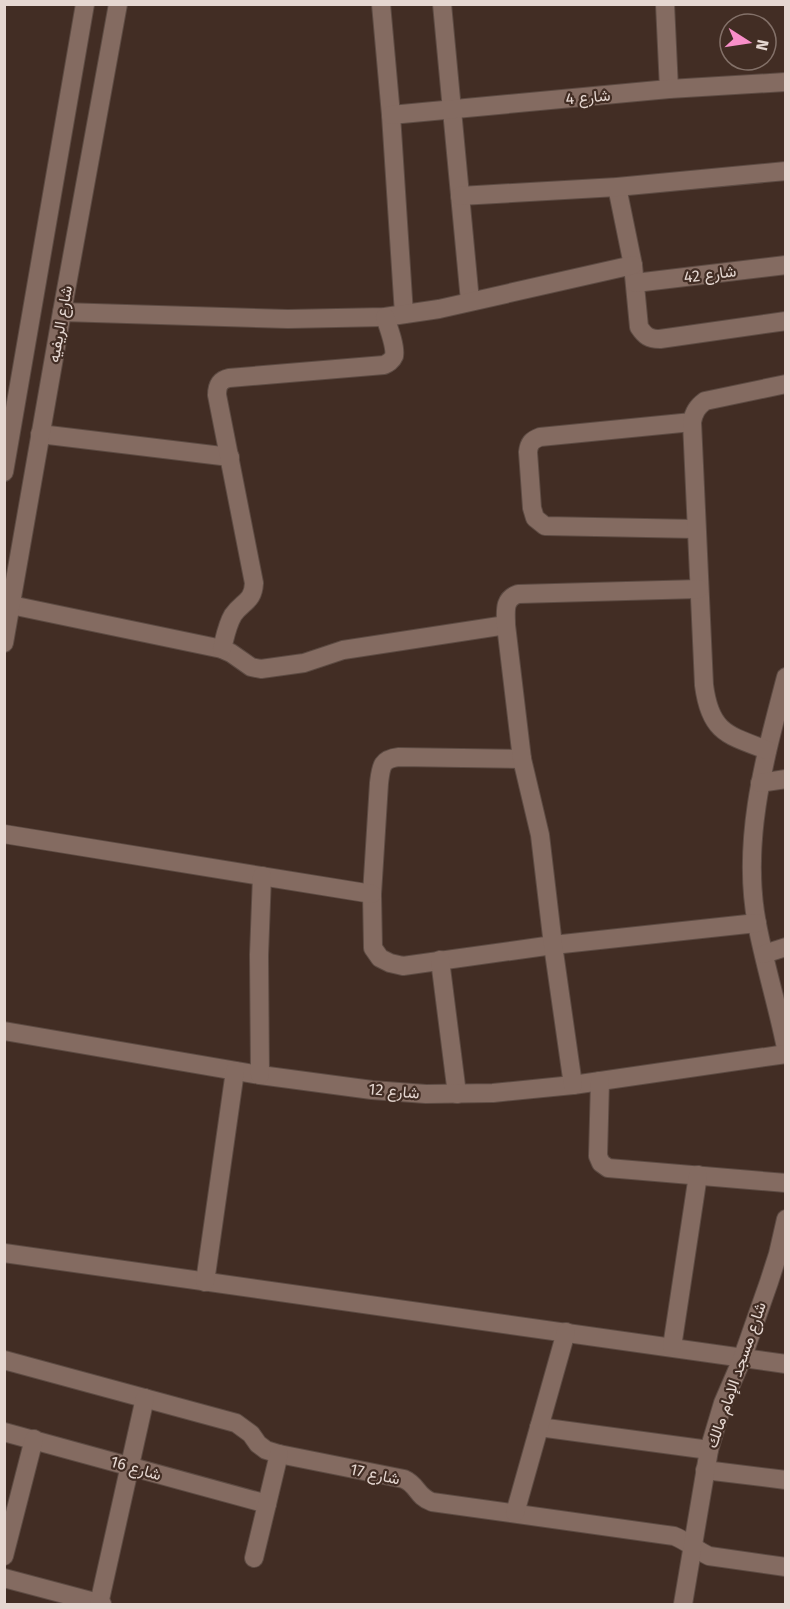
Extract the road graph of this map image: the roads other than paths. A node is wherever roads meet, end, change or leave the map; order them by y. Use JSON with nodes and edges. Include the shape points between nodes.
{"nodes":[{"id":1,"x":85,"y":4,"type":"edge"},
{"id":2,"x":118,"y":4,"type":"edge"},
{"id":3,"x":381,"y":4,"type":"edge"},
{"id":4,"x":442,"y":4,"type":"edge"},
{"id":5,"x":665,"y":4,"type":"edge"},
{"id":6,"x":786,"y":82,"type":"edge"},
{"id":7,"x":669,"y":89,"type":"junction"},
{"id":8,"x":452,"y":110,"type":"junction"},
{"id":9,"x":391,"y":115,"type":"junction"},
{"id":10,"x":786,"y":171,"type":"edge"},
{"id":11,"x":617,"y":188,"type":"junction"},
{"id":12,"x":460,"y":196,"type":"junction"},
{"id":13,"x":633,"y":265,"type":"junction"},
{"id":14,"x":786,"y":265,"type":"edge"},
{"id":15,"x":635,"y":283,"type":"junction"},
{"id":16,"x":470,"y":301,"type":"junction"},
{"id":17,"x":62,"y":312,"type":"junction"},
{"id":18,"x":404,"y":314,"type":"junction"},
{"id":19,"x":385,"y":317,"type":"junction"},
{"id":20,"x":786,"y":321,"type":"edge"},
{"id":21,"x":29,"y":332,"type":"junction"},
{"id":22,"x":57,"y":335,"type":"junction"},
{"id":23,"x":786,"y":384,"type":"edge"},
{"id":24,"x":692,"y":422,"type":"junction"},
{"id":25,"x":40,"y":434,"type":"junction"},
{"id":26,"x":230,"y":457,"type":"junction"},
{"id":27,"x":4,"y":472,"type":"edge"},
{"id":28,"x":696,"y":528,"type":"junction"},
{"id":29,"x":699,"y":589,"type":"junction"},
{"id":30,"x":11,"y":605,"type":"junction"},
{"id":31,"x":506,"y":625,"type":"junction"},
{"id":32,"x":4,"y":644,"type":"edge"},
{"id":33,"x":222,"y":649,"type":"junction"},
{"id":34,"x":786,"y":677,"type":"edge"},
{"id":35,"x":766,"y":750,"type":"junction"},
{"id":36,"x":522,"y":759,"type":"junction"},
{"id":37,"x":786,"y":779,"type":"edge"},
{"id":38,"x":760,"y":783,"type":"junction"},
{"id":39,"x":4,"y":834,"type":"edge"},
{"id":40,"x":262,"y":876,"type":"junction"},
{"id":41,"x":372,"y":894,"type":"junction"},
{"id":42,"x":757,"y":923,"type":"junction"},
{"id":43,"x":553,"y":945,"type":"junction"},
{"id":44,"x":786,"y":947,"type":"edge"},
{"id":45,"x":764,"y":954,"type":"junction"},
{"id":46,"x":440,"y":960,"type":"junction"},
{"id":47,"x":4,"y":1031,"type":"edge"},
{"id":48,"x":785,"y":1047,"type":"edge"},
{"id":49,"x":786,"y":1054,"type":"edge"},
{"id":50,"x":235,"y":1071,"type":"junction"},
{"id":51,"x":260,"y":1074,"type":"junction"},
{"id":52,"x":600,"y":1081,"type":"junction"},
{"id":53,"x":573,"y":1085,"type":"junction"},
{"id":54,"x":457,"y":1094,"type":"junction"},
{"id":55,"x":698,"y":1176,"type":"junction"},
{"id":56,"x":786,"y":1182,"type":"edge"},
{"id":57,"x":786,"y":1219,"type":"edge"},
{"id":58,"x":4,"y":1253,"type":"edge"},
{"id":59,"x":782,"y":1254,"type":"edge"},
{"id":60,"x":205,"y":1282,"type":"junction"},
{"id":61,"x":566,"y":1332,"type":"junction"},
{"id":62,"x":672,"y":1347,"type":"junction"},
{"id":63,"x":742,"y":1359,"type":"junction"},
{"id":64,"x":4,"y":1360,"type":"edge"},
{"id":65,"x":786,"y":1364,"type":"edge"},
{"id":66,"x":145,"y":1398,"type":"junction"},
{"id":67,"x":539,"y":1427,"type":"junction"},
{"id":68,"x":4,"y":1432,"type":"edge"},
{"id":69,"x":34,"y":1439,"type":"junction"},
{"id":70,"x":709,"y":1450,"type":"junction"},
{"id":71,"x":279,"y":1454,"type":"junction"},
{"id":72,"x":129,"y":1466,"type":"junction"},
{"id":73,"x":705,"y":1470,"type":"junction"},
{"id":74,"x":786,"y":1480,"type":"edge"},
{"id":75,"x":267,"y":1504,"type":"junction"},
{"id":76,"x":515,"y":1514,"type":"junction"},
{"id":77,"x":693,"y":1546,"type":"junction"},
{"id":78,"x":4,"y":1556,"type":"edge"},
{"id":79,"x":254,"y":1558,"type":"dead end"},
{"id":80,"x":786,"y":1567,"type":"edge"},
{"id":81,"x":4,"y":1578,"type":"edge"},
{"id":82,"x":92,"y":1603,"type":"edge"},
{"id":83,"x":683,"y":1605,"type":"edge"}],
"edges":[{"from":1,"to":21,"type":"street","name":"شارع الريفيه"},
{"from":2,"to":17,"type":"street","name":"شارع الريفيه"},
{"from":3,"to":9,"type":"street"},
{"from":4,"to":8,"type":"street"},
{"from":5,"to":7,"type":"street"},
{"from":6,"to":7,"type":"street","name":"شارع 4"},
{"from":7,"to":8,"type":"street","name":"شارع 4"},
{"from":8,"to":9,"type":"street","name":"شارع 4"},
{"from":8,"to":12,"type":"street"},
{"from":9,"to":18,"type":"street"},
{"from":10,"to":11,"type":"street"},
{"from":11,"to":12,"type":"street"},
{"from":11,"to":13,"type":"street"},
{"from":12,"to":16,"type":"street"},
{"from":13,"to":15,"type":"street"},
{"from":13,"to":16,"type":"street"},
{"from":14,"to":15,"type":"street","name":"شارع 42"},
{"from":15,"to":20,"type":"street","via":[[639,327],[644,336],[652,339]]},
{"from":16,"to":18,"type":"street"},
{"from":17,"to":19,"type":"street"},
{"from":17,"to":22,"type":"street","name":"شارع الريفيه"},
{"from":18,"to":19,"type":"street"},
{"from":19,"to":26,"type":"street","via":[[394,352],[384,365],[223,379],[217,395]]},
{"from":21,"to":22,"type":"street"},
{"from":21,"to":27,"type":"street","name":"شارع الريفيه"},
{"from":22,"to":25,"type":"street","name":"شارع الريفيه"},
{"from":23,"to":24,"type":"street","via":[[705,401],[694,413]]},
{"from":24,"to":28,"type":"street"},
{"from":24,"to":28,"type":"street","via":[[540,437],[533,440],[528,452],[532,508],[535,518],[545,526]]},
{"from":25,"to":26,"type":"street"},
{"from":25,"to":30,"type":"street","name":"شارع الريفيه"},
{"from":26,"to":33,"type":"street","via":[[254,592],[232,616]]},
{"from":28,"to":29,"type":"street"},
{"from":29,"to":31,"type":"street","via":[[518,594],[507,601]]},
{"from":29,"to":35,"type":"street","via":[[704,685],[711,714],[729,735]]},
{"from":30,"to":32,"type":"street","name":"شارع الريفيه"},
{"from":30,"to":33,"type":"street"},
{"from":31,"to":33,"type":"street","via":[[343,650],[304,663],[261,669]]},
{"from":31,"to":36,"type":"street"},
{"from":34,"to":35,"type":"street"},
{"from":35,"to":38,"type":"street"},
{"from":36,"to":41,"type":"street","via":[[399,757],[384,762],[379,783]]},
{"from":36,"to":43,"type":"street","via":[[540,835]]},
{"from":37,"to":38,"type":"street"},
{"from":38,"to":42,"type":"street","via":[[753,842]]},
{"from":39,"to":40,"type":"street"},
{"from":40,"to":41,"type":"street"},
{"from":40,"to":51,"type":"street"},
{"from":41,"to":46,"type":"street","via":[[374,948],[380,958],[403,966]]},
{"from":42,"to":43,"type":"street"},
{"from":42,"to":45,"type":"street"},
{"from":43,"to":46,"type":"street"},
{"from":43,"to":53,"type":"street"},
{"from":44,"to":45,"type":"street"},
{"from":45,"to":48,"type":"street"},
{"from":46,"to":54,"type":"street"},
{"from":47,"to":50,"type":"street","name":"شارع 12"},
{"from":49,"to":52,"type":"street","name":"شارع 12"},
{"from":50,"to":51,"type":"street","name":"شارع 12"},
{"from":50,"to":60,"type":"street"},
{"from":51,"to":54,"type":"street","name":"شارع 12","via":[[372,1090]]},
{"from":52,"to":53,"type":"street","name":"شارع 12"},
{"from":52,"to":55,"type":"street","via":[[597,1146],[601,1163],[608,1168]]},
{"from":53,"to":54,"type":"street","name":"شارع 12"},
{"from":55,"to":56,"type":"street"},
{"from":55,"to":62,"type":"street"},
{"from":57,"to":59,"type":"street","name":"شارع مسجد الإمام مالك"},
{"from":58,"to":60,"type":"street"},
{"from":59,"to":63,"type":"street","name":"شارع مسجد الإمام مالك"},
{"from":60,"to":61,"type":"street"},
{"from":61,"to":62,"type":"street"},
{"from":61,"to":67,"type":"street"},
{"from":62,"to":63,"type":"street"},
{"from":63,"to":65,"type":"street"},
{"from":63,"to":70,"type":"street","name":"شارع مسجد الإمام مالك"},
{"from":64,"to":66,"type":"street","name":"شارع 17"},
{"from":66,"to":71,"type":"street","name":"شارع 17","via":[[236,1423],[266,1450]]},
{"from":66,"to":72,"type":"street"},
{"from":67,"to":70,"type":"street"},
{"from":67,"to":76,"type":"street"},
{"from":68,"to":69,"type":"street","name":"شارع 16"},
{"from":69,"to":72,"type":"street","name":"شارع 16"},
{"from":69,"to":78,"type":"street"},
{"from":70,"to":73,"type":"street","name":"شارع مسجد الإمام مالك"},
{"from":71,"to":75,"type":"street"},
{"from":71,"to":76,"type":"street","name":"شارع 17","via":[[404,1479],[432,1502]]},
{"from":72,"to":75,"type":"street","name":"شارع 16"},
{"from":72,"to":82,"type":"street"},
{"from":73,"to":74,"type":"street"},
{"from":73,"to":77,"type":"street","name":"شارع مسجد الإمام مالك"},
{"from":75,"to":79,"type":"street"},
{"from":76,"to":77,"type":"street","name":"شارع 17","via":[[674,1536]]},
{"from":77,"to":80,"type":"street","name":"شارع 17","via":[[709,1556]]},
{"from":77,"to":83,"type":"street","name":"شارع مسجد الإمام مالك"},
{"from":81,"to":82,"type":"street"}]}
